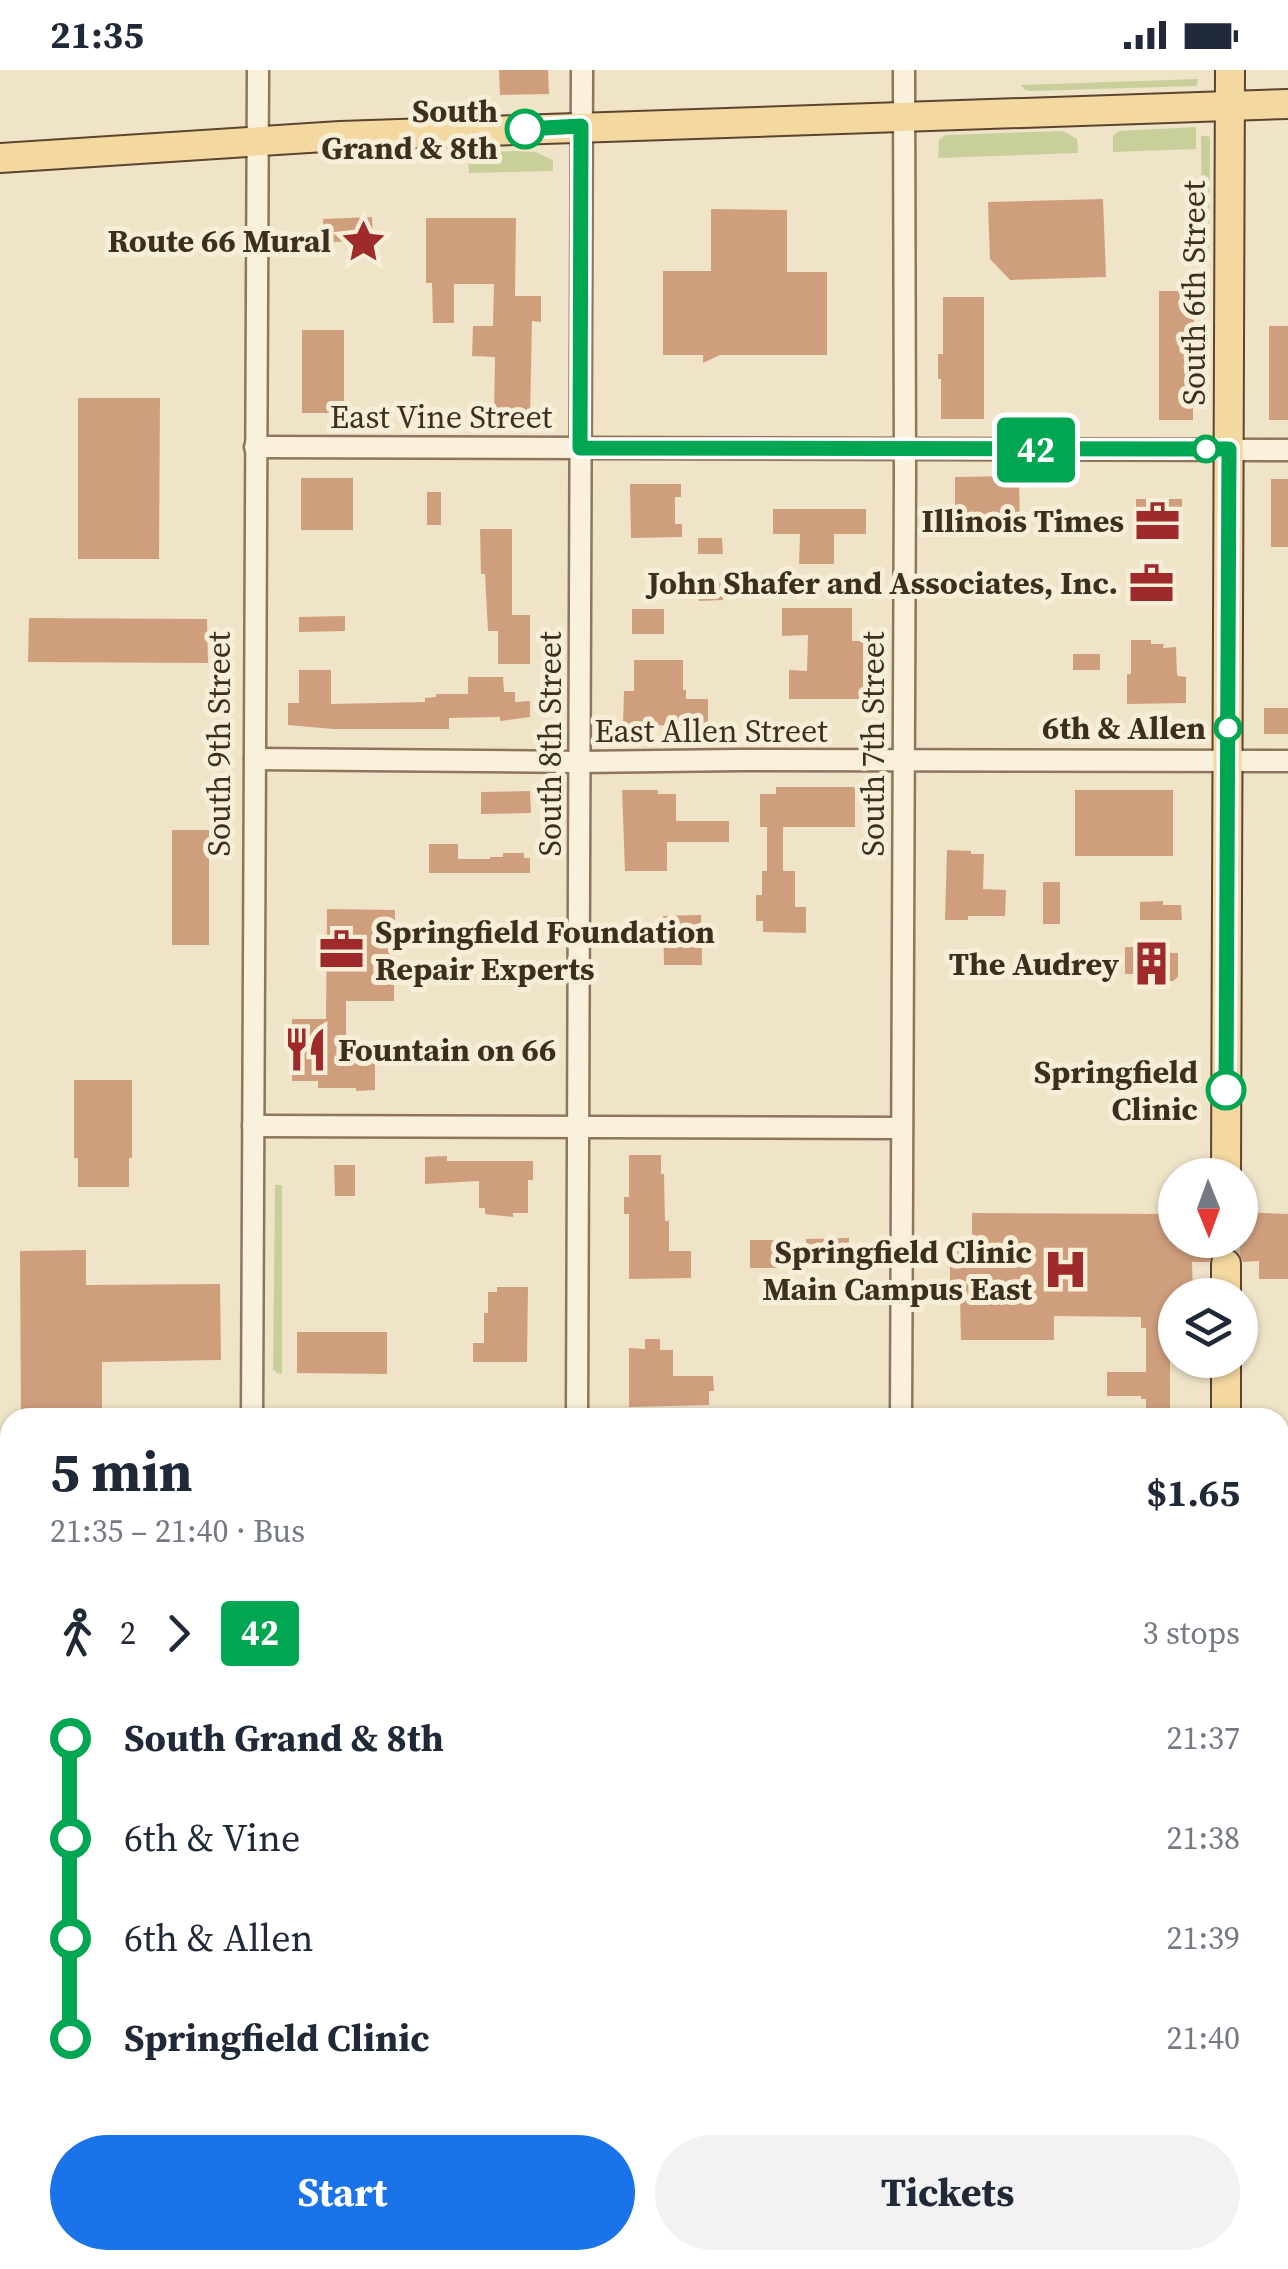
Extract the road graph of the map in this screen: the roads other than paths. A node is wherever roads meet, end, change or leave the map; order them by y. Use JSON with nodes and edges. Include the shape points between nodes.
{"nodes":[{"id":1,"x":258,"y":70,"type":"edge"},
{"id":2,"x":582,"y":70,"type":"edge"},
{"id":3,"x":904,"y":70,"type":"edge"},
{"id":4,"x":1230,"y":70,"type":"edge"},
{"id":5,"x":1288,"y":104,"type":"edge"},
{"id":6,"x":1228,"y":106,"type":"junction"},
{"id":7,"x":903,"y":116,"type":"junction"},
{"id":8,"x":581,"y":126,"type":"junction"},
{"id":9,"x":257,"y":141,"type":"junction"},
{"id":10,"x":0,"y":158,"type":"edge"},
{"id":11,"x":255,"y":447,"type":"junction"},
{"id":12,"x":580,"y":448,"type":"junction"},
{"id":13,"x":905,"y":448,"type":"junction"},
{"id":14,"x":1229,"y":449,"type":"junction"},
{"id":15,"x":1288,"y":450,"type":"edge"},
{"id":16,"x":254,"y":759,"type":"junction"},
{"id":17,"x":903,"y":760,"type":"junction"},
{"id":18,"x":1227,"y":761,"type":"junction"},
{"id":19,"x":1288,"y":761,"type":"edge"},
{"id":20,"x":580,"y":762,"type":"junction"},
{"id":21,"x":253,"y":1126,"type":"junction"},
{"id":22,"x":579,"y":1126,"type":"junction"},
{"id":23,"x":902,"y":1128,"type":"junction"},
{"id":24,"x":1226,"y":1158,"type":"edge"},
{"id":25,"x":1226,"y":1264,"type":"tunnel mouth"},
{"id":26,"x":1226,"y":1278,"type":"edge"},
{"id":27,"x":1226,"y":1378,"type":"edge"},
{"id":28,"x":252,"y":1408,"type":"edge"},
{"id":29,"x":577,"y":1408,"type":"edge"},
{"id":30,"x":901,"y":1408,"type":"edge"},
{"id":31,"x":1226,"y":1408,"type":"edge"}],
"edges":[{"from":1,"to":9,"type":"street","name":"South 9th Street"},
{"from":2,"to":8,"type":"street","name":"South 8th Street"},
{"from":3,"to":7,"type":"street","name":"South 7th Street"},
{"from":4,"to":6,"type":"main road","name":"South 6th Street"},
{"from":5,"to":6,"type":"main road"},
{"from":6,"to":7,"type":"main road"},
{"from":6,"to":14,"type":"main road","name":"South 6th Street"},
{"from":7,"to":8,"type":"main road"},
{"from":7,"to":13,"type":"street","name":"South 7th Street"},
{"from":8,"to":9,"type":"main road"},
{"from":8,"to":12,"type":"street","name":"South 8th Street"},
{"from":9,"to":10,"type":"main road"},
{"from":9,"to":11,"type":"street","name":"South 9th Street"},
{"from":11,"to":12,"type":"street","name":"East Vine Street"},
{"from":11,"to":16,"type":"street","name":"South 9th Street"},
{"from":12,"to":13,"type":"street","name":"East Vine Street"},
{"from":12,"to":20,"type":"street","name":"South 8th Street"},
{"from":13,"to":14,"type":"street","name":"East Vine Street"},
{"from":13,"to":17,"type":"street","name":"South 7th Street"},
{"from":14,"to":15,"type":"street","name":"East Vine Street"},
{"from":14,"to":18,"type":"main road","name":"South 6th Street"},
{"from":16,"to":20,"type":"street","name":"East Allen Street"},
{"from":16,"to":21,"type":"street","name":"South 9th Street"},
{"from":17,"to":18,"type":"street","name":"East Allen Street"},
{"from":17,"to":20,"type":"street","name":"East Allen Street"},
{"from":17,"to":23,"type":"street","name":"South 7th Street"},
{"from":18,"to":19,"type":"street","name":"East Allen Street"},
{"from":18,"to":24,"type":"main road","name":"South 6th Street"},
{"from":20,"to":22,"type":"street","name":"South 8th Street"},
{"from":21,"to":22,"type":"street"},
{"from":21,"to":28,"type":"street","name":"South 9th Street"},
{"from":22,"to":23,"type":"street"},
{"from":22,"to":29,"type":"street","name":"South 8th Street"},
{"from":23,"to":30,"type":"street","name":"South 7th Street"},
{"from":25,"to":26,"type":"main road"},
{"from":27,"to":31,"type":"main road"}]}
